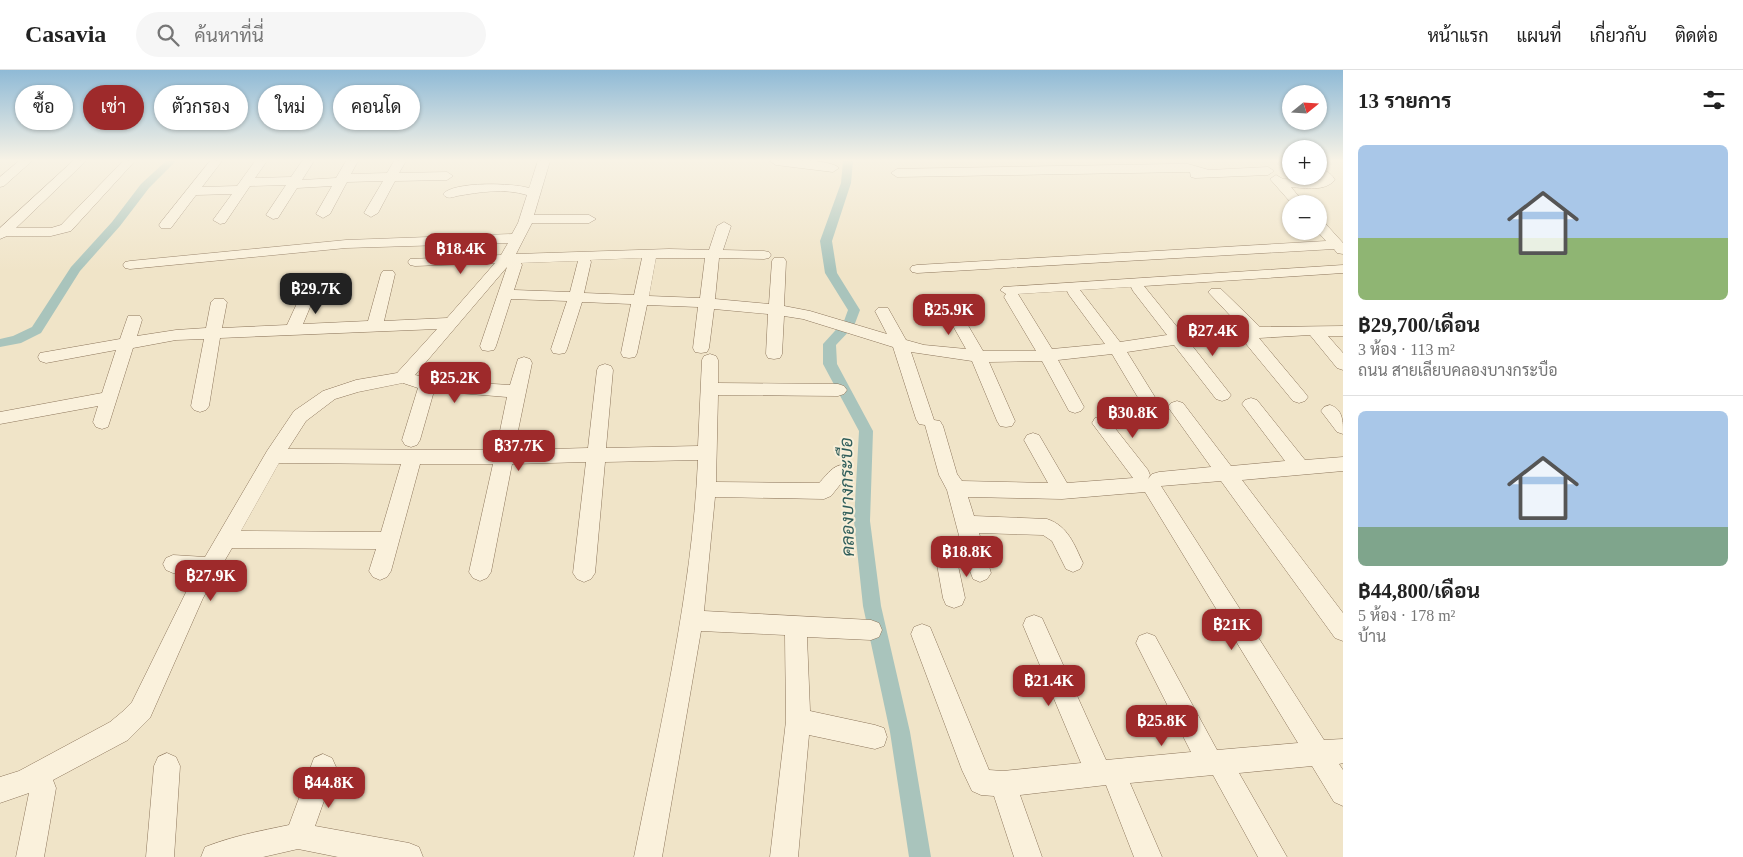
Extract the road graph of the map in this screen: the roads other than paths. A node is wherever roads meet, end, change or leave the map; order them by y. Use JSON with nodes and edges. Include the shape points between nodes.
{"nodes":[{"id":1,"x":40,"y":198,"type":"edge"},
{"id":2,"x":94,"y":198,"type":"edge"},
{"id":3,"x":186,"y":198,"type":"edge"},
{"id":4,"x":235,"y":198,"type":"edge"},
{"id":5,"x":285,"y":198,"type":"edge"},
{"id":6,"x":332,"y":198,"type":"edge"},
{"id":7,"x":379,"y":198,"type":"edge"},
{"id":8,"x":533,"y":198,"type":"edge"},
{"id":9,"x":371,"y":213,"type":"dead end"},
{"id":10,"x":323,"y":214,"type":"dead end"},
{"id":11,"x":273,"y":215,"type":"dead end"},
{"id":12,"x":527,"y":219,"type":"junction"},
{"id":13,"x":588,"y":219,"type":"dead end"},
{"id":14,"x":220,"y":220,"type":"dead end"},
{"id":15,"x":166,"y":225,"type":"dead end"},
{"id":16,"x":724,"y":226,"type":"dead end"},
{"id":17,"x":2,"y":234,"type":"edge"},
{"id":18,"x":1327,"y":234,"type":"edge"},
{"id":19,"x":518,"y":238,"type":"junction"},
{"id":20,"x":1340,"y":248,"type":"edge"},
{"id":21,"x":764,"y":255,"type":"dead end"},
{"id":22,"x":714,"y":256,"type":"junction"},
{"id":23,"x":649,"y":257,"type":"dead end"},
{"id":24,"x":779,"y":261,"type":"dead end"},
{"id":25,"x":415,"y":262,"type":"dead end"},
{"id":26,"x":510,"y":262,"type":"junction"},
{"id":27,"x":584,"y":262,"type":"dead end"},
{"id":28,"x":130,"y":265,"type":"dead end"},
{"id":29,"x":918,"y":269,"type":"dead end"},
{"id":30,"x":1343,"y":269,"type":"edge"},
{"id":31,"x":388,"y":274,"type":"dead end"},
{"id":32,"x":311,"y":288,"type":"dead end"},
{"id":33,"x":1138,"y":288,"type":"dead end"},
{"id":34,"x":1074,"y":292,"type":"dead end"},
{"id":35,"x":1216,"y":292,"type":"dead end"},
{"id":36,"x":505,"y":294,"type":"junction"},
{"id":37,"x":576,"y":297,"type":"junction"},
{"id":38,"x":642,"y":300,"type":"junction"},
{"id":39,"x":947,"y":301,"type":"dead end"},
{"id":40,"x":219,"y":302,"type":"dead end"},
{"id":41,"x":706,"y":303,"type":"junction"},
{"id":42,"x":776,"y":310,"type":"junction"},
{"id":43,"x":883,"y":311,"type":"dead end"},
{"id":44,"x":134,"y":320,"type":"dead end"},
{"id":45,"x":450,"y":323,"type":"junction"},
{"id":46,"x":375,"y":326,"type":"junction"},
{"id":47,"x":1341,"y":328,"type":"edge"},
{"id":48,"x":293,"y":330,"type":"junction"},
{"id":49,"x":1314,"y":330,"type":"junction"},
{"id":50,"x":214,"y":333,"type":"junction"},
{"id":51,"x":1251,"y":333,"type":"junction"},
{"id":52,"x":1179,"y":339,"type":"junction"},
{"id":53,"x":127,"y":343,"type":"junction"},
{"id":54,"x":900,"y":344,"type":"junction"},
{"id":55,"x":488,"y":346,"type":"dead end"},
{"id":56,"x":1116,"y":348,"type":"junction"},
{"id":57,"x":559,"y":349,"type":"dead end"},
{"id":58,"x":629,"y":353,"type":"dead end"},
{"id":59,"x":705,"y":354,"type":"joint"},
{"id":60,"x":774,"y":354,"type":"dead end"},
{"id":61,"x":1048,"y":355,"type":"junction"},
{"id":62,"x":978,"y":356,"type":"junction"},
{"id":63,"x":46,"y":357,"type":"dead end"},
{"id":64,"x":524,"y":363,"type":"dead end"},
{"id":65,"x":1343,"y":364,"type":"edge"},
{"id":66,"x":605,"y":370,"type":"dead end"},
{"id":67,"x":403,"y":377,"type":"junction"},
{"id":68,"x":428,"y":384,"type":"junction"},
{"id":69,"x":710,"y":389,"type":"junction"},
{"id":70,"x":838,"y":390,"type":"dead end"},
{"id":71,"x":517,"y":392,"type":"junction"},
{"id":72,"x":1222,"y":395,"type":"dead end"},
{"id":73,"x":1299,"y":397,"type":"dead end"},
{"id":74,"x":110,"y":398,"type":"junction"},
{"id":75,"x":1149,"y":402,"type":"dead end"},
{"id":76,"x":1251,"y":404,"type":"dead end"},
{"id":77,"x":200,"y":406,"type":"dead end"},
{"id":78,"x":1075,"y":407,"type":"dead end"},
{"id":79,"x":1177,"y":407,"type":"dead end"},
{"id":80,"x":1330,"y":411,"type":"dead end"},
{"id":81,"x":0,"y":418,"type":"edge"},
{"id":82,"x":1006,"y":421,"type":"dead end"},
{"id":83,"x":102,"y":422,"type":"dead end"},
{"id":84,"x":1102,"y":423,"type":"dead end"},
{"id":85,"x":1343,"y":427,"type":"edge"},
{"id":86,"x":1033,"y":440,"type":"dead end"},
{"id":87,"x":412,"y":448,"type":"junction"},
{"id":88,"x":707,"y":453,"type":"junction"},
{"id":89,"x":274,"y":456,"type":"junction"},
{"id":90,"x":597,"y":456,"type":"junction"},
{"id":91,"x":504,"y":457,"type":"junction"},
{"id":92,"x":1343,"y":464,"type":"edge"},
{"id":93,"x":1301,"y":468,"type":"junction"},
{"id":94,"x":842,"y":471,"type":"dead end"},
{"id":95,"x":1226,"y":473,"type":"junction"},
{"id":96,"x":1150,"y":482,"type":"junction"},
{"id":97,"x":706,"y":489,"type":"junction"},
{"id":98,"x":956,"y":489,"type":"junction"},
{"id":99,"x":1062,"y":491,"type":"junction"},
{"id":100,"x":966,"y":524,"type":"junction"},
{"id":101,"x":225,"y":539,"type":"junction"},
{"id":102,"x":389,"y":541,"type":"junction"},
{"id":103,"x":973,"y":551,"type":"junction"},
{"id":104,"x":1073,"y":563,"type":"dead end"},
{"id":105,"x":174,"y":564,"type":"dead end"},
{"id":106,"x":210,"y":566,"type":"junction"},
{"id":107,"x":380,"y":571,"type":"dead end"},
{"id":108,"x":480,"y":572,"type":"dead end"},
{"id":109,"x":980,"y":573,"type":"dead end"},
{"id":110,"x":584,"y":574,"type":"dead end"},
{"id":111,"x":954,"y":598,"type":"dead end"},
{"id":112,"x":692,"y":620,"type":"junction"},
{"id":113,"x":796,"y":625,"type":"junction"},
{"id":114,"x":1034,"y":625,"type":"dead end"},
{"id":115,"x":871,"y":630,"type":"dead end"},
{"id":116,"x":1343,"y":631,"type":"edge"},
{"id":117,"x":922,"y":634,"type":"dead end"},
{"id":118,"x":1148,"y":643,"type":"dead end"},
{"id":119,"x":798,"y":721,"type":"junction"},
{"id":120,"x":875,"y":737,"type":"dead end"},
{"id":121,"x":1343,"y":751,"type":"edge"},
{"id":122,"x":1317,"y":753,"type":"junction"},
{"id":123,"x":1215,"y":762,"type":"junction"},
{"id":124,"x":167,"y":766,"type":"dead end"},
{"id":125,"x":323,"y":767,"type":"dead end"},
{"id":126,"x":1106,"y":773,"type":"junction"},
{"id":127,"x":1003,"y":784,"type":"junction"},
{"id":128,"x":43,"y":788,"type":"dead end"},
{"id":129,"x":0,"y":790,"type":"edge"},
{"id":130,"x":1343,"y":793,"type":"edge"},
{"id":131,"x":298,"y":836,"type":"junction"},
{"id":132,"x":228,"y":854,"type":"edge"},
{"id":133,"x":397,"y":856,"type":"edge"},
{"id":134,"x":30,"y":857,"type":"edge"},
{"id":135,"x":160,"y":857,"type":"edge"},
{"id":136,"x":648,"y":857,"type":"edge"},
{"id":137,"x":784,"y":857,"type":"edge"},
{"id":138,"x":1028,"y":857,"type":"edge"},
{"id":139,"x":1148,"y":857,"type":"edge"},
{"id":140,"x":1273,"y":857,"type":"edge"}],
"edges":[{"from":1,"to":17,"type":"street"},
{"from":2,"to":17,"type":"street","via":[[66,228],[52,232]]},
{"from":3,"to":15,"type":"street"},
{"from":4,"to":14,"type":"street"},
{"from":5,"to":11,"type":"street"},
{"from":6,"to":10,"type":"street"},
{"from":7,"to":9,"type":"street"},
{"from":8,"to":12,"type":"street"},
{"from":12,"to":13,"type":"street"},
{"from":12,"to":19,"type":"street"},
{"from":16,"to":22,"type":"street"},
{"from":18,"to":20,"type":"street"},
{"from":19,"to":26,"type":"street"},
{"from":19,"to":28,"type":"street","via":[[346,244]]},
{"from":20,"to":29,"type":"street"},
{"from":21,"to":22,"type":"street"},
{"from":22,"to":26,"type":"street","via":[[615,254]]},
{"from":22,"to":41,"type":"street"},
{"from":23,"to":38,"type":"street"},
{"from":24,"to":42,"type":"street"},
{"from":25,"to":26,"type":"street"},
{"from":26,"to":36,"type":"street"},
{"from":26,"to":45,"type":"street"},
{"from":27,"to":37,"type":"street"},
{"from":30,"to":61,"type":"street","via":[[1010,293]]},
{"from":31,"to":46,"type":"street"},
{"from":32,"to":48,"type":"street"},
{"from":33,"to":52,"type":"street"},
{"from":34,"to":56,"type":"street"},
{"from":35,"to":51,"type":"street"},
{"from":36,"to":37,"type":"street"},
{"from":36,"to":55,"type":"street"},
{"from":37,"to":38,"type":"street"},
{"from":37,"to":57,"type":"street"},
{"from":38,"to":41,"type":"street"},
{"from":38,"to":58,"type":"street"},
{"from":39,"to":62,"type":"street"},
{"from":40,"to":50,"type":"street"},
{"from":41,"to":42,"type":"street"},
{"from":41,"to":59,"type":"street"},
{"from":42,"to":54,"type":"street","via":[[819,319]]},
{"from":42,"to":60,"type":"street"},
{"from":43,"to":54,"type":"street"},
{"from":44,"to":53,"type":"street"},
{"from":45,"to":46,"type":"street"},
{"from":45,"to":67,"type":"street"},
{"from":46,"to":48,"type":"street"},
{"from":47,"to":49,"type":"street"},
{"from":48,"to":50,"type":"street"},
{"from":49,"to":51,"type":"street"},
{"from":49,"to":65,"type":"street"},
{"from":50,"to":53,"type":"street"},
{"from":50,"to":77,"type":"street"},
{"from":51,"to":52,"type":"street"},
{"from":51,"to":73,"type":"street"},
{"from":52,"to":56,"type":"street"},
{"from":52,"to":72,"type":"street"},
{"from":53,"to":63,"type":"street"},
{"from":53,"to":74,"type":"street"},
{"from":54,"to":62,"type":"street"},
{"from":54,"to":98,"type":"street","via":[[948,476]]},
{"from":56,"to":61,"type":"street"},
{"from":56,"to":75,"type":"street"},
{"from":59,"to":69,"type":"street"},
{"from":61,"to":62,"type":"street"},
{"from":61,"to":78,"type":"street"},
{"from":62,"to":82,"type":"street"},
{"from":64,"to":71,"type":"street"},
{"from":66,"to":90,"type":"street"},
{"from":67,"to":68,"type":"street"},
{"from":67,"to":89,"type":"street","via":[[329,395],[300,416]]},
{"from":68,"to":71,"type":"street"},
{"from":68,"to":87,"type":"street"},
{"from":69,"to":70,"type":"street"},
{"from":69,"to":88,"type":"street"},
{"from":71,"to":91,"type":"street"},
{"from":74,"to":81,"type":"street"},
{"from":74,"to":83,"type":"street"},
{"from":76,"to":93,"type":"street"},
{"from":79,"to":95,"type":"street"},
{"from":80,"to":85,"type":"street"},
{"from":84,"to":96,"type":"street","via":[[1130,463]]},
{"from":86,"to":99,"type":"street"},
{"from":87,"to":89,"type":"street"},
{"from":87,"to":91,"type":"street"},
{"from":87,"to":102,"type":"street"},
{"from":88,"to":90,"type":"street"},
{"from":88,"to":97,"type":"street"},
{"from":89,"to":101,"type":"street"},
{"from":90,"to":91,"type":"street"},
{"from":90,"to":110,"type":"street"},
{"from":91,"to":108,"type":"street"},
{"from":92,"to":93,"type":"street"},
{"from":93,"to":95,"type":"street"},
{"from":94,"to":97,"type":"street","via":[[824,491]]},
{"from":95,"to":96,"type":"street"},
{"from":95,"to":116,"type":"street"},
{"from":96,"to":99,"type":"street"},
{"from":96,"to":122,"type":"street"},
{"from":97,"to":112,"type":"street"},
{"from":98,"to":99,"type":"street"},
{"from":98,"to":100,"type":"street"},
{"from":100,"to":103,"type":"street"},
{"from":100,"to":104,"type":"street","via":[[1047,527],[1059,535]]},
{"from":101,"to":102,"type":"street"},
{"from":101,"to":106,"type":"street"},
{"from":102,"to":107,"type":"street"},
{"from":103,"to":109,"type":"street"},
{"from":103,"to":111,"type":"street","via":[[952,553],[946,559]]},
{"from":105,"to":106,"type":"street"},
{"from":106,"to":129,"type":"street","via":[[141,710],[132,721],[24,782]]},
{"from":112,"to":113,"type":"street"},
{"from":112,"to":136,"type":"street"},
{"from":113,"to":115,"type":"street"},
{"from":113,"to":119,"type":"street"},
{"from":114,"to":126,"type":"street"},
{"from":117,"to":127,"type":"street","via":[[978,779]]},
{"from":118,"to":123,"type":"street"},
{"from":119,"to":120,"type":"street"},
{"from":119,"to":137,"type":"street"},
{"from":121,"to":122,"type":"street"},
{"from":122,"to":123,"type":"street"},
{"from":122,"to":130,"type":"street"},
{"from":123,"to":126,"type":"street"},
{"from":123,"to":140,"type":"street"},
{"from":124,"to":135,"type":"street"},
{"from":125,"to":131,"type":"street"},
{"from":126,"to":127,"type":"street"},
{"from":126,"to":139,"type":"street"},
{"from":127,"to":138,"type":"street"},
{"from":128,"to":134,"type":"street"},
{"from":131,"to":132,"type":"street"},
{"from":131,"to":133,"type":"street"}]}
